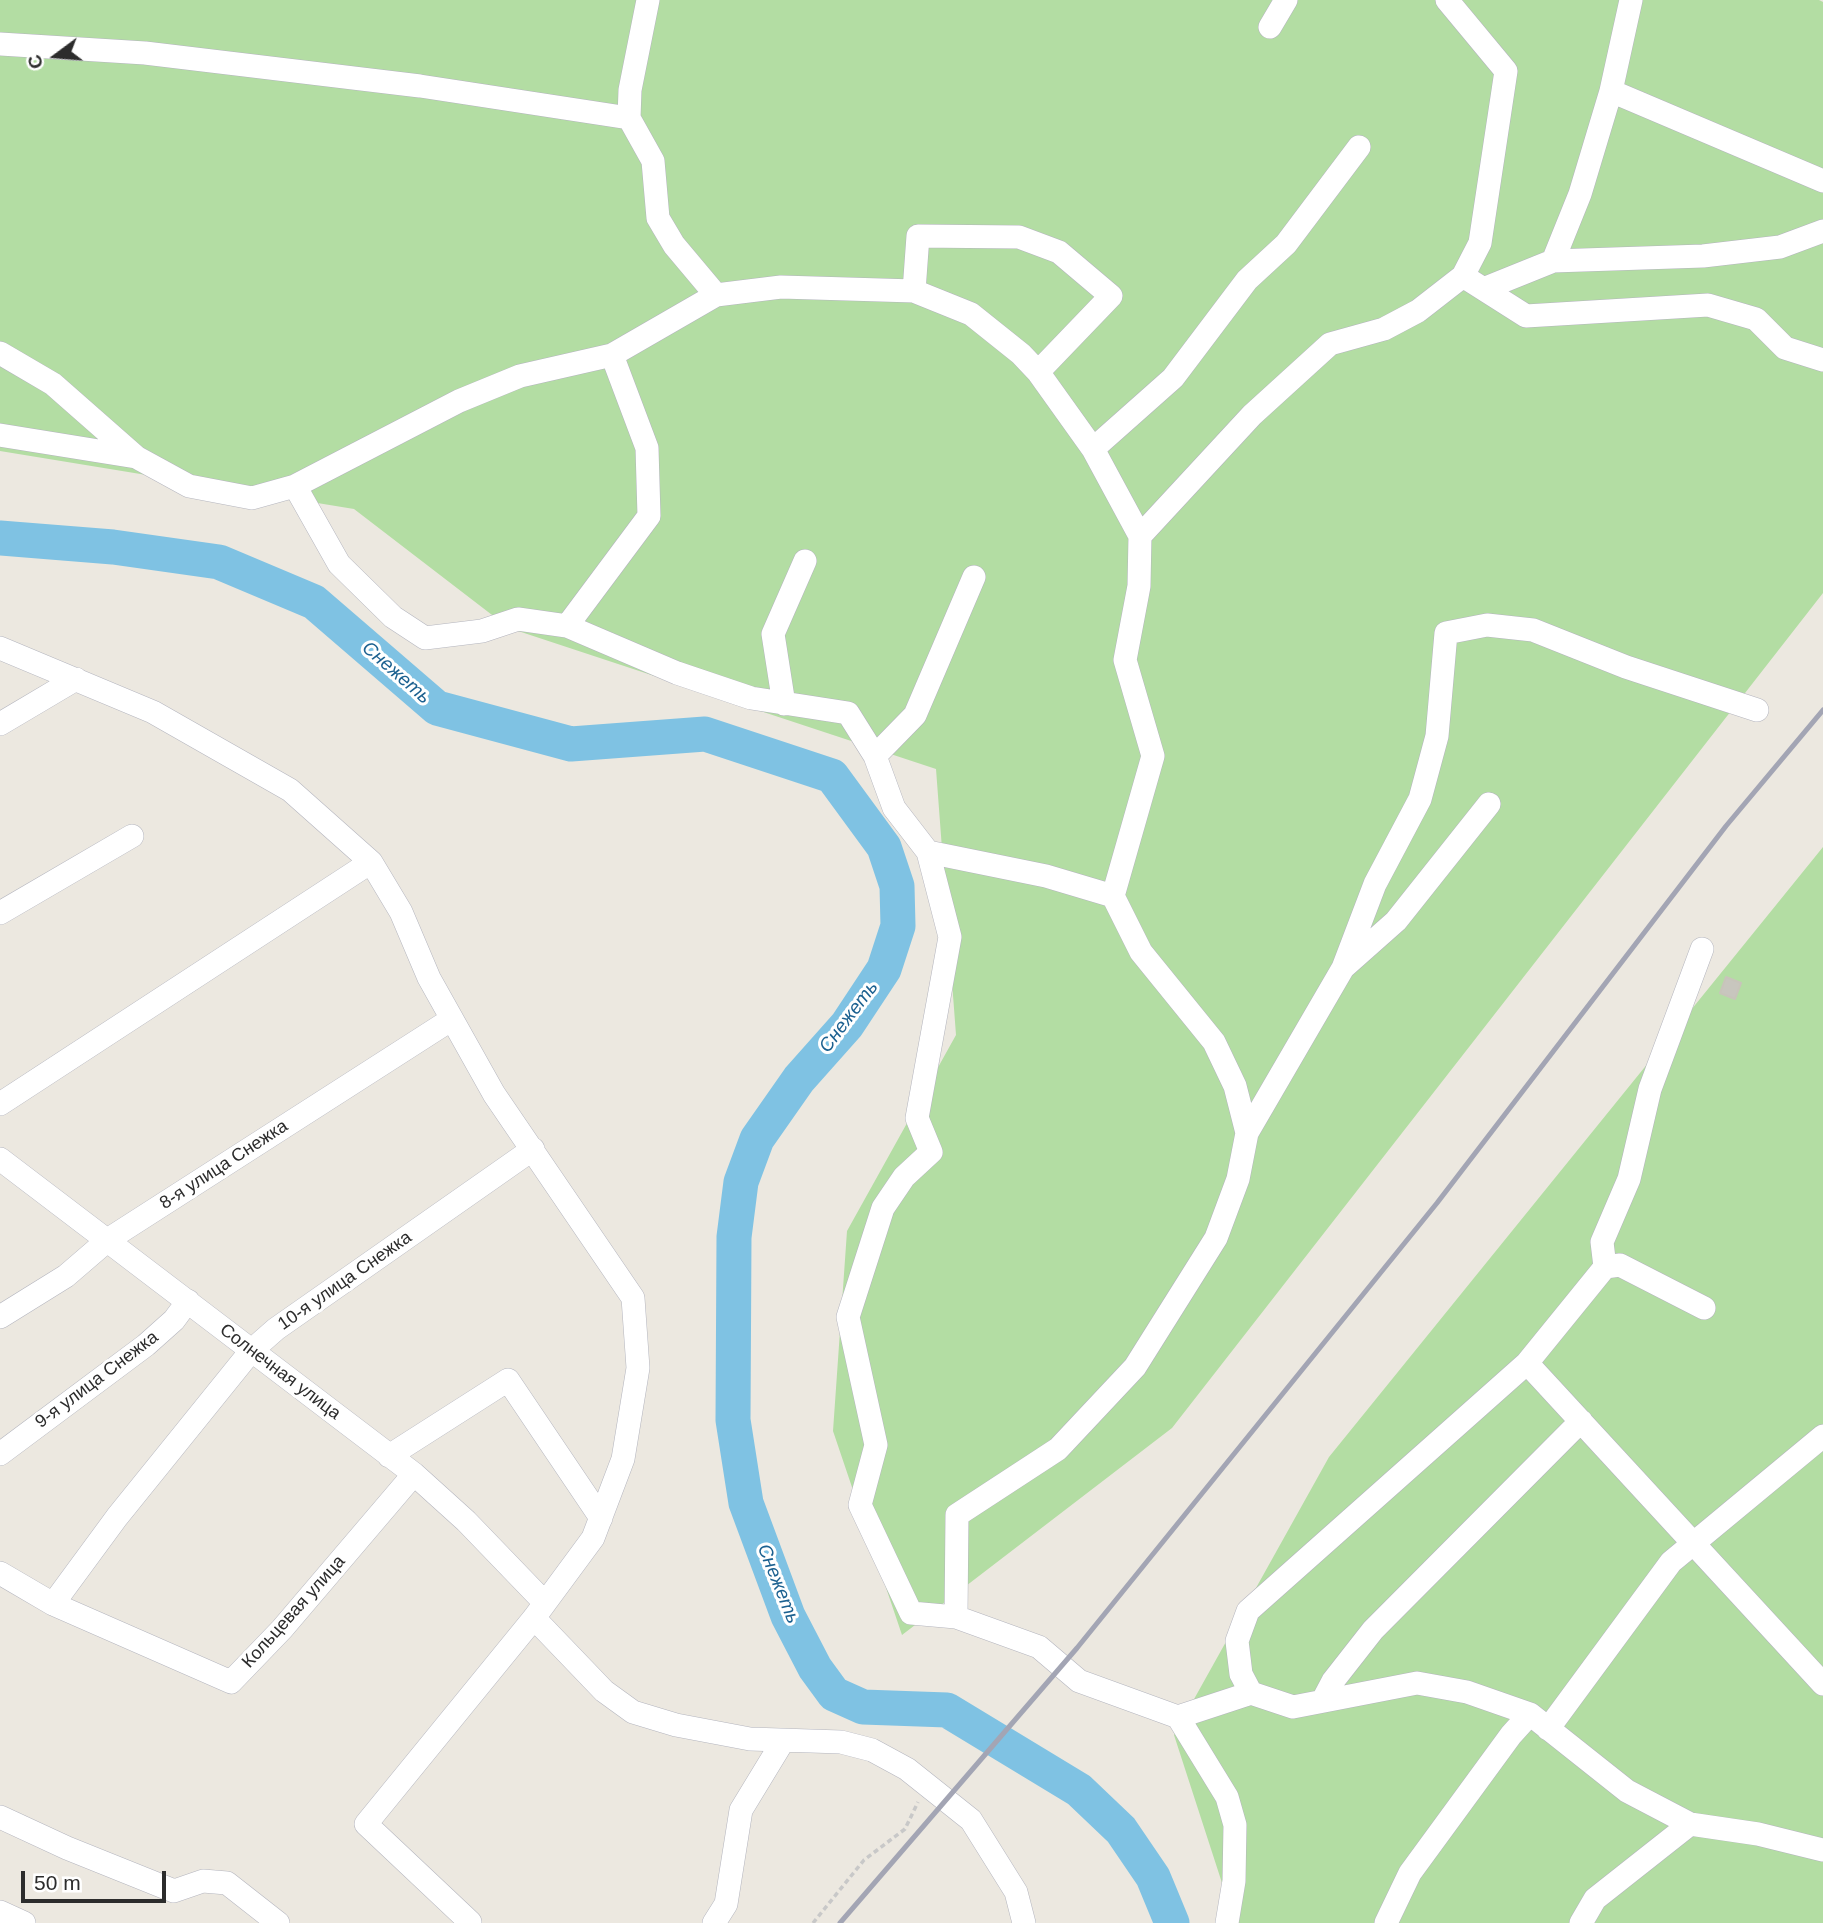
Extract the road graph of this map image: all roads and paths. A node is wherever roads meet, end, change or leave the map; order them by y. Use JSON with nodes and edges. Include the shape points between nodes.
{"nodes":[{"id":1,"x":648,"y":0,"type":"edge"},
{"id":2,"x":1286,"y":0,"type":"edge"},
{"id":3,"x":1447,"y":0,"type":"edge"},
{"id":4,"x":1631,"y":0,"type":"edge"},
{"id":5,"x":1270,"y":27,"type":"dead end"},
{"id":6,"x":0,"y":44,"type":"edge"},
{"id":7,"x":1611,"y":91,"type":"junction"},
{"id":8,"x":629,"y":118,"type":"junction"},
{"id":9,"x":1359,"y":147,"type":"dead end"},
{"id":10,"x":1823,"y":181,"type":"edge"},
{"id":11,"x":1823,"y":231,"type":"edge"},
{"id":12,"x":1553,"y":261,"type":"junction"},
{"id":13,"x":1462,"y":276,"type":"junction"},
{"id":14,"x":1486,"y":288,"type":"junction"},
{"id":15,"x":914,"y":291,"type":"junction"},
{"id":16,"x":716,"y":295,"type":"junction"},
{"id":17,"x":0,"y":353,"type":"edge"},
{"id":18,"x":612,"y":355,"type":"junction"},
{"id":19,"x":1823,"y":360,"type":"edge"},
{"id":20,"x":1038,"y":372,"type":"junction"},
{"id":21,"x":0,"y":435,"type":"edge"},
{"id":22,"x":1093,"y":449,"type":"junction"},
{"id":23,"x":136,"y":457,"type":"junction"},
{"id":24,"x":295,"y":486,"type":"junction"},
{"id":25,"x":1140,"y":536,"type":"junction"},
{"id":26,"x":805,"y":561,"type":"dead end"},
{"id":27,"x":974,"y":577,"type":"dead end"},
{"id":28,"x":567,"y":626,"type":"junction"},
{"id":29,"x":0,"y":648,"type":"edge"},
{"id":30,"x":76,"y":679,"type":"junction"},
{"id":31,"x":784,"y":704,"type":"junction"},
{"id":32,"x":1757,"y":710,"type":"dead end"},
{"id":33,"x":0,"y":724,"type":"edge"},
{"id":34,"x":875,"y":756,"type":"junction"},
{"id":35,"x":1489,"y":804,"type":"dead end"},
{"id":36,"x":132,"y":836,"type":"dead end"},
{"id":37,"x":928,"y":852,"type":"junction"},
{"id":38,"x":372,"y":862,"type":"junction"},
{"id":39,"x":1113,"y":896,"type":"junction"},
{"id":40,"x":0,"y":913,"type":"edge"},
{"id":41,"x":1702,"y":949,"type":"dead end"},
{"id":42,"x":1343,"y":968,"type":"junction"},
{"id":43,"x":452,"y":1019,"type":"junction"},
{"id":44,"x":0,"y":1104,"type":"edge"},
{"id":45,"x":1247,"y":1133,"type":"junction"},
{"id":46,"x":533,"y":1149,"type":"junction"},
{"id":47,"x":0,"y":1159,"type":"edge"},
{"id":48,"x":109,"y":1239,"type":"junction"},
{"id":49,"x":1605,"y":1267,"type":"junction"},
{"id":50,"x":188,"y":1301,"type":"junction"},
{"id":51,"x":1704,"y":1308,"type":"dead end"},
{"id":52,"x":0,"y":1317,"type":"edge"},
{"id":53,"x":251,"y":1351,"type":"junction"},
{"id":54,"x":1527,"y":1363,"type":"junction"},
{"id":55,"x":1581,"y":1421,"type":"junction"},
{"id":56,"x":1823,"y":1436,"type":"edge"},
{"id":57,"x":0,"y":1454,"type":"edge"},
{"id":58,"x":389,"y":1456,"type":"junction"},
{"id":59,"x":414,"y":1474,"type":"junction"},
{"id":60,"x":601,"y":1518,"type":"junction"},
{"id":61,"x":1694,"y":1544,"type":"junction"},
{"id":62,"x":0,"y":1573,"type":"edge"},
{"id":63,"x":53,"y":1604,"type":"junction"},
{"id":64,"x":539,"y":1610,"type":"junction"},
{"id":65,"x":956,"y":1617,"type":"junction"},
{"id":66,"x":1823,"y":1684,"type":"edge"},
{"id":67,"x":1251,"y":1693,"type":"junction"},
{"id":68,"x":1323,"y":1700,"type":"junction"},
{"id":69,"x":1530,"y":1714,"type":"junction"},
{"id":70,"x":1178,"y":1717,"type":"junction"},
{"id":71,"x":1548,"y":1729,"type":"junction"},
{"id":72,"x":783,"y":1741,"type":"junction"},
{"id":73,"x":927,"y":1784,"type":"junction"},
{"id":74,"x":0,"y":1817,"type":"edge"},
{"id":75,"x":1690,"y":1824,"type":"junction"},
{"id":76,"x":1823,"y":1850,"type":"edge"},
{"id":77,"x":0,"y":1912,"type":"edge"},
{"id":78,"x":470,"y":1922,"type":"edge"},
{"id":79,"x":24,"y":1923,"type":"edge"},
{"id":80,"x":278,"y":1923,"type":"edge"},
{"id":81,"x":714,"y":1923,"type":"edge"},
{"id":82,"x":813,"y":1923,"type":"edge"},
{"id":83,"x":1024,"y":1923,"type":"edge"},
{"id":84,"x":1227,"y":1923,"type":"edge"},
{"id":85,"x":1386,"y":1923,"type":"edge"},
{"id":86,"x":1581,"y":1923,"type":"edge"}],
"edges":[{"from":1,"to":8,"type":"street"},
{"from":2,"to":5,"type":"street"},
{"from":3,"to":13,"type":"street","via":[[1506,71],[1480,243]]},
{"from":4,"to":7,"type":"street"},
{"from":6,"to":8,"type":"street","via":[[145,53],[419,86]]},
{"from":7,"to":10,"type":"street"},
{"from":7,"to":12,"type":"street","via":[[1580,194]]},
{"from":8,"to":16,"type":"street","via":[[653,161],[658,218]]},
{"from":9,"to":22,"type":"street","via":[[1286,244],[1247,279],[1173,377]]},
{"from":11,"to":12,"type":"street","via":[[1780,247],[1716,255]]},
{"from":12,"to":14,"type":"street"},
{"from":13,"to":14,"type":"street"},
{"from":13,"to":25,"type":"street","via":[[1384,329],[1331,344],[1252,415]]},
{"from":14,"to":19,"type":"street","via":[[1526,316],[1708,305],[1756,319],[1785,348]]},
{"from":15,"to":16,"type":"street","via":[[781,287]]},
{"from":15,"to":20,"type":"street","via":[[971,314]]},
{"from":15,"to":20,"type":"street","via":[[918,236],[1019,237],[1059,252],[1111,296]]},
{"from":16,"to":18,"type":"street"},
{"from":17,"to":23,"type":"street","via":[[53,384]]},
{"from":18,"to":24,"type":"street","via":[[520,376],[459,401]]},
{"from":18,"to":28,"type":"street","via":[[647,448],[649,516]]},
{"from":20,"to":22,"type":"street"},
{"from":21,"to":23,"type":"street"},
{"from":22,"to":25,"type":"street"},
{"from":23,"to":24,"type":"street","via":[[189,486],[252,498]]},
{"from":24,"to":28,"type":"street","via":[[339,564],[393,617],[425,638],[481,631],[518,619]]},
{"from":25,"to":39,"type":"street","via":[[1139,586],[1125,660],[1153,756]]},
{"from":26,"to":31,"type":"street","via":[[773,634]]},
{"from":27,"to":34,"type":"street","via":[[915,715]]},
{"from":28,"to":31,"type":"street","via":[[677,673]]},
{"from":29,"to":30,"type":"street"},
{"from":30,"to":33,"type":"street"},
{"from":30,"to":38,"type":"street","via":[[153,712],[290,790]]},
{"from":31,"to":34,"type":"street","via":[[848,713]]},
{"from":32,"to":42,"type":"street","via":[[1626,667],[1533,630],[1486,625],[1446,633],[1437,736],[1420,799],[1375,884]]},
{"from":34,"to":37,"type":"street","via":[[894,808]]},
{"from":35,"to":42,"type":"street","via":[[1396,921]]},
{"from":36,"to":40,"type":"street"},
{"from":37,"to":39,"type":"street","via":[[1046,876]]},
{"from":37,"to":65,"type":"street","via":[[950,937],[917,1118],[931,1152],[904,1177],[883,1208],[848,1317],[876,1445],[860,1505],[911,1613]]},
{"from":38,"to":43,"type":"street"},
{"from":38,"to":44,"type":"street"},
{"from":39,"to":45,"type":"street","via":[[1141,952],[1214,1042],[1235,1086]]},
{"from":41,"to":49,"type":"street","via":[[1650,1089],[1629,1179],[1602,1242]]},
{"from":42,"to":45,"type":"street"},
{"from":43,"to":46,"type":"street"},
{"from":43,"to":48,"type":"street","name":"8-я улица Снежка"},
{"from":45,"to":65,"type":"street","via":[[1238,1179],[1216,1238],[1135,1367],[1058,1449],[957,1515]]},
{"from":46,"to":53,"type":"street","name":"10-я улица Снежка"},
{"from":46,"to":60,"type":"street","via":[[633,1298],[638,1368],[623,1460]]},
{"from":47,"to":48,"type":"street","name":"Солнечная улица"},
{"from":48,"to":50,"type":"street","name":"Солнечная улица"},
{"from":48,"to":52,"type":"street","name":"8-я улица Снежка","via":[[66,1276]]},
{"from":49,"to":51,"type":"street","via":[[1619,1265]]},
{"from":49,"to":54,"type":"street"},
{"from":50,"to":53,"type":"street","name":"Солнечная улица"},
{"from":50,"to":57,"type":"street","name":"9-я улица Снежка","via":[[146,1345]]},
{"from":53,"to":58,"type":"street","name":"Солнечная улица"},
{"from":53,"to":63,"type":"street","name":"10-я улица Снежка"},
{"from":54,"to":55,"type":"street"},
{"from":54,"to":67,"type":"street","via":[[1248,1611],[1237,1641],[1241,1674]]},
{"from":55,"to":61,"type":"street"},
{"from":55,"to":68,"type":"street","via":[[1373,1630]]},
{"from":56,"to":61,"type":"street"},
{"from":58,"to":59,"type":"street","name":"Солнечная улица"},
{"from":58,"to":60,"type":"street","via":[[508,1380]]},
{"from":59,"to":63,"type":"street","name":"Кольцевая улица","via":[[231,1682]]},
{"from":59,"to":64,"type":"street","name":"Солнечная улица","via":[[466,1521]]},
{"from":60,"to":64,"type":"street","via":[[593,1538]]},
{"from":61,"to":66,"type":"street"},
{"from":61,"to":71,"type":"street","via":[[1671,1562]]},
{"from":62,"to":63,"type":"street","name":"Кольцевая улица"},
{"from":64,"to":72,"type":"street","name":"Солнечная улица","via":[[604,1691],[633,1712],[750,1739]]},
{"from":64,"to":78,"type":"street","via":[[366,1824]]},
{"from":65,"to":70,"type":"street","via":[[1039,1647],[1079,1681]]},
{"from":67,"to":68,"type":"street","via":[[1293,1707]]},
{"from":67,"to":70,"type":"street"},
{"from":68,"to":69,"type":"street","via":[[1417,1683],[1467,1692]]},
{"from":69,"to":71,"type":"street"},
{"from":69,"to":85,"type":"street","via":[[1410,1873]]},
{"from":70,"to":84,"type":"street","via":[[1227,1797],[1235,1825],[1234,1881]]},
{"from":71,"to":75,"type":"street","via":[[1627,1791]]},
{"from":72,"to":73,"type":"street","name":"Солнечная улица","via":[[841,1742],[872,1750]]},
{"from":72,"to":81,"type":"street","via":[[741,1810],[726,1905]]},
{"from":73,"to":82,"type":"path","via":[[905,1829],[864,1860]]},
{"from":73,"to":83,"type":"street","name":"Солнечная улица","via":[[971,1820],[1016,1892]]},
{"from":74,"to":80,"type":"street","via":[[174,1891],[203,1881],[228,1883]]},
{"from":75,"to":76,"type":"street"},
{"from":75,"to":86,"type":"street","via":[[1595,1899]]},
{"from":77,"to":79,"type":"street"}]}
